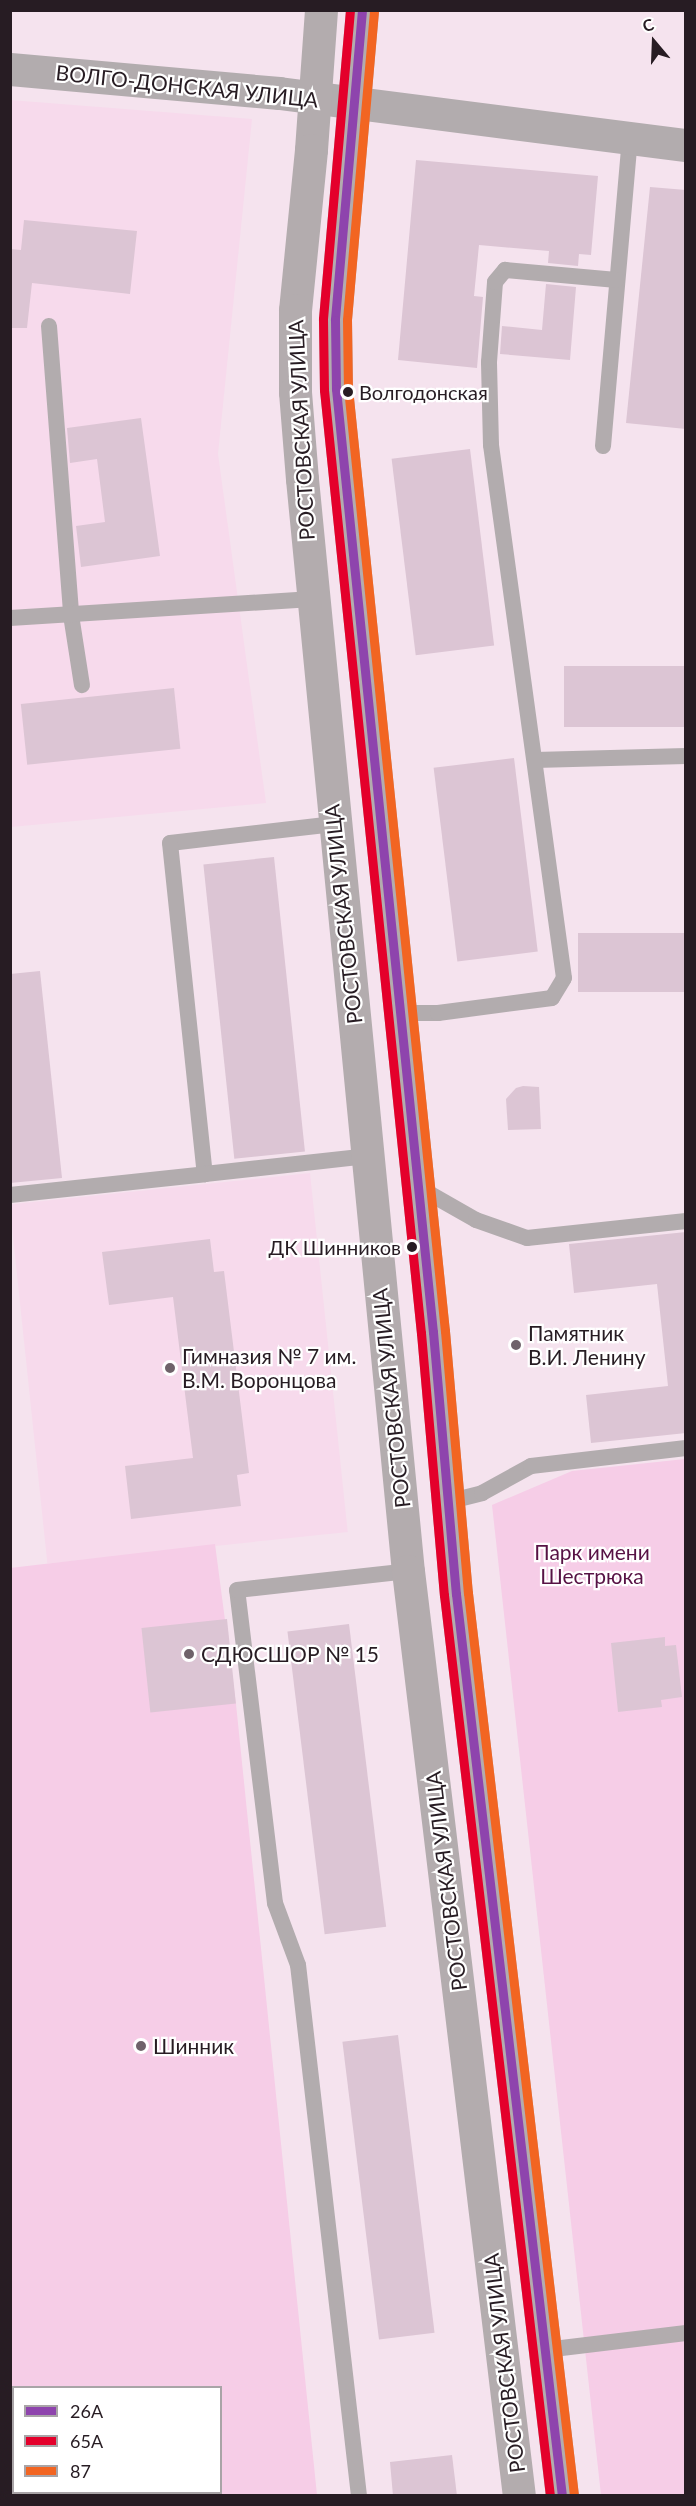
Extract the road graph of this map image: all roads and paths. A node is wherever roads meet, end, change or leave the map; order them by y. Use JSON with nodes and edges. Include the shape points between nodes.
{"nodes":[{"id":1,"x":321,"y":10,"type":"edge"},
{"id":2,"x":362,"y":10,"type":"edge"},
{"id":3,"x":10,"y":69,"type":"edge"},
{"id":4,"x":314,"y":98,"type":"junction"},
{"id":5,"x":354,"y":103,"type":"junction"},
{"id":6,"x":630,"y":138,"type":"junction"},
{"id":7,"x":686,"y":145,"type":"edge"},
{"id":8,"x":617,"y":280,"type":"junction"},
{"id":9,"x":49,"y":326,"type":"dead end"},
{"id":10,"x":603,"y":447,"type":"dead end"},
{"id":11,"x":312,"y":599,"type":"junction"},
{"id":12,"x":71,"y":615,"type":"junction"},
{"id":13,"x":10,"y":618,"type":"edge"},
{"id":14,"x":82,"y":685,"type":"dead end"},
{"id":15,"x":686,"y":756,"type":"edge"},
{"id":16,"x":535,"y":760,"type":"junction"},
{"id":17,"x":334,"y":824,"type":"junction"},
{"id":18,"x":400,"y":1012,"type":"junction"},
{"id":19,"x":367,"y":1156,"type":"junction"},
{"id":20,"x":205,"y":1174,"type":"junction"},
{"id":21,"x":418,"y":1187,"type":"junction"},
{"id":22,"x":10,"y":1195,"type":"edge"},
{"id":23,"x":686,"y":1221,"type":"edge"},
{"id":24,"x":686,"y":1448,"type":"edge"},
{"id":25,"x":447,"y":1502,"type":"junction"},
{"id":26,"x":408,"y":1571,"type":"junction"},
{"id":27,"x":686,"y":2333,"type":"edge"},
{"id":28,"x":544,"y":2350,"type":"junction"},
{"id":29,"x":359,"y":2496,"type":"edge"},
{"id":30,"x":519,"y":2496,"type":"edge"},
{"id":31,"x":561,"y":2496,"type":"edge"}],
"edges":[{"from":1,"to":4,"type":"street","name":"РОСТОВСКАЯ УЛИЦА"},
{"from":2,"to":5,"type":"street","name":"РОСТОВСКАЯ УЛИЦА"},
{"from":3,"to":4,"type":"street","name":"ВОЛГО-ДОНСКАЯ УЛИЦА"},
{"from":4,"to":5,"type":"street","name":"ВОЛГО-ДОНСКАЯ УЛИЦА"},
{"from":4,"to":11,"type":"street","name":"РОСТОВСКАЯ УЛИЦА","via":[[295,310],[295,392]]},
{"from":5,"to":6,"type":"street","name":"ВОЛГО-ДОНСКАЯ УЛИЦА"},
{"from":5,"to":18,"type":"street","name":"РОСТОВСКАЯ УЛИЦА","via":[[335,320],[336,389]]},
{"from":6,"to":7,"type":"street","name":"ВОЛГО-ДОНСКАЯ УЛИЦА"},
{"from":6,"to":8,"type":"lane"},
{"from":8,"to":10,"type":"lane"},
{"from":8,"to":16,"type":"lane","via":[[505,270],[495,282],[489,363],[491,445]]},
{"from":9,"to":12,"type":"lane"},
{"from":11,"to":12,"type":"lane"},
{"from":11,"to":17,"type":"street","name":"РОСТОВСКАЯ УЛИЦА"},
{"from":12,"to":13,"type":"lane"},
{"from":12,"to":14,"type":"lane"},
{"from":15,"to":16,"type":"lane"},
{"from":16,"to":18,"type":"lane","via":[[564,978],[552,998],[438,1013]]},
{"from":17,"to":19,"type":"street","name":"РОСТОВСКАЯ УЛИЦА"},
{"from":17,"to":20,"type":"lane","via":[[170,843]]},
{"from":18,"to":21,"type":"street","name":"РОСТОВСКАЯ УЛИЦА"},
{"from":19,"to":20,"type":"lane"},
{"from":19,"to":26,"type":"street","name":"РОСТОВСКАЯ УЛИЦА"},
{"from":20,"to":22,"type":"lane"},
{"from":21,"to":23,"type":"lane","via":[[476,1220],[527,1238]]},
{"from":21,"to":25,"type":"street","name":"РОСТОВСКАЯ УЛИЦА"},
{"from":24,"to":25,"type":"lane","via":[[531,1466],[482,1493]]},
{"from":25,"to":28,"type":"street","name":"РОСТОВСКАЯ УЛИЦА"},
{"from":26,"to":29,"type":"lane","via":[[237,1590],[275,1903],[298,1965]]},
{"from":26,"to":30,"type":"street","name":"РОСТОВСКАЯ УЛИЦА"},
{"from":27,"to":28,"type":"lane"},
{"from":28,"to":31,"type":"street","name":"РОСТОВСКАЯ УЛИЦА"}]}
